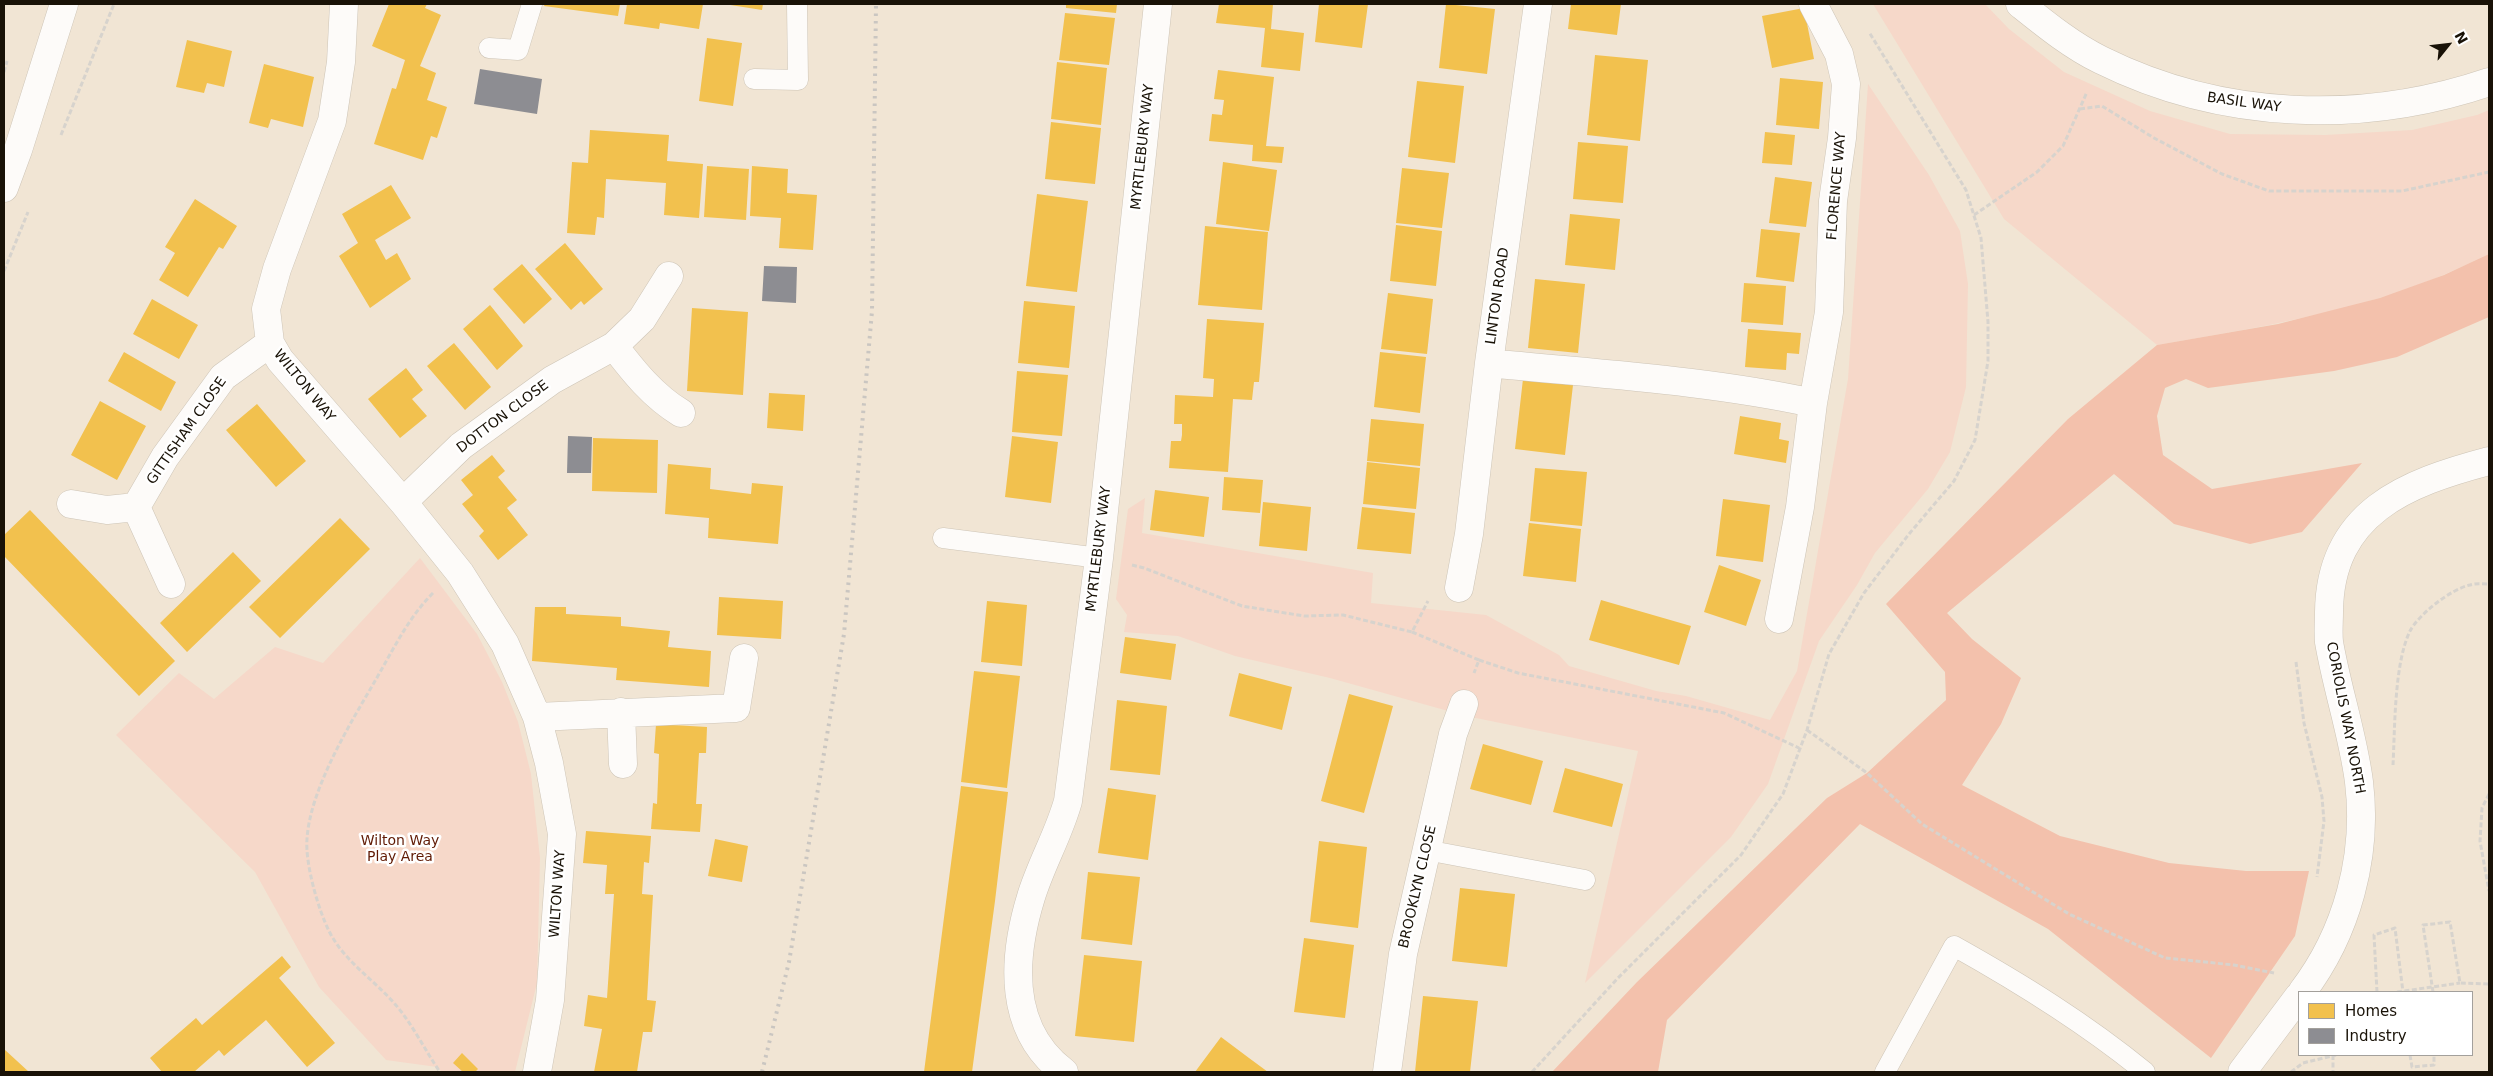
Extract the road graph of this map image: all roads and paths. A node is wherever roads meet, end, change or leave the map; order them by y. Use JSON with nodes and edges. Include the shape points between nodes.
{"nodes":[{"id":1,"x":64,"y":4,"type":"edge"},
{"id":2,"x":344,"y":4,"type":"edge"},
{"id":3,"x":532,"y":4,"type":"edge"},
{"id":4,"x":797,"y":4,"type":"edge"},
{"id":5,"x":1158,"y":4,"type":"edge"},
{"id":6,"x":1538,"y":4,"type":"edge"},
{"id":7,"x":1813,"y":4,"type":"edge"},
{"id":8,"x":2020,"y":4,"type":"edge"},
{"id":9,"x":1866,"y":28,"type":"dead end"},
{"id":10,"x":489,"y":48,"type":"dead end"},
{"id":11,"x":754,"y":79,"type":"dead end"},
{"id":12,"x":2489,"y":82,"type":"edge"},
{"id":13,"x":2489,"y":172,"type":"edge"},
{"id":14,"x":4,"y":188,"type":"edge"},
{"id":15,"x":1974,"y":215,"type":"junction"},
{"id":16,"x":669,"y":276,"type":"dead end"},
{"id":17,"x":270,"y":343,"type":"junction"},
{"id":18,"x":614,"y":346,"type":"junction"},
{"id":19,"x":1489,"y":362,"type":"junction"},
{"id":20,"x":1813,"y":403,"type":"junction"},
{"id":21,"x":681,"y":413,"type":"dead end"},
{"id":22,"x":2489,"y":461,"type":"edge"},
{"id":23,"x":403,"y":502,"type":"junction"},
{"id":24,"x":71,"y":504,"type":"dead end"},
{"id":25,"x":136,"y":507,"type":"junction"},
{"id":26,"x":943,"y":538,"type":"dead end"},
{"id":27,"x":1099,"y":558,"type":"junction"},
{"id":28,"x":460,"y":574,"type":"junction"},
{"id":29,"x":171,"y":584,"type":"dead end"},
{"id":30,"x":2489,"y":584,"type":"edge"},
{"id":31,"x":1459,"y":588,"type":"joint"},
{"id":32,"x":1779,"y":618,"type":"dead end"},
{"id":33,"x":1412,"y":632,"type":"junction"},
{"id":34,"x":744,"y":658,"type":"dead end"},
{"id":35,"x":1479,"y":660,"type":"junction"},
{"id":36,"x":1464,"y":704,"type":"joint"},
{"id":37,"x":620,"y":712,"type":"junction"},
{"id":38,"x":536,"y":717,"type":"junction"},
{"id":39,"x":1807,"y":730,"type":"junction"},
{"id":40,"x":1799,"y":748,"type":"junction"},
{"id":41,"x":623,"y":764,"type":"dead end"},
{"id":42,"x":2393,"y":770,"type":"dead end"},
{"id":43,"x":2489,"y":794,"type":"edge"},
{"id":44,"x":1426,"y":850,"type":"junction"},
{"id":45,"x":1585,"y":880,"type":"dead end"},
{"id":46,"x":2489,"y":891,"type":"edge"},
{"id":47,"x":2460,"y":983,"type":"junction"},
{"id":48,"x":2489,"y":984,"type":"edge"},
{"id":49,"x":2433,"y":986,"type":"junction"},
{"id":50,"x":2303,"y":991,"type":"edge"},
{"id":51,"x":2377,"y":991,"type":"edge"},
{"id":52,"x":2403,"y":991,"type":"edge"},
{"id":53,"x":2434,"y":991,"type":"edge"},
{"id":54,"x":2298,"y":998,"type":"edge"},
{"id":55,"x":2330,"y":1056,"type":"edge"},
{"id":56,"x":2334,"y":1056,"type":"edge"},
{"id":57,"x":2410,"y":1056,"type":"edge"},
{"id":58,"x":2434,"y":1056,"type":"edge"},
{"id":59,"x":440,"y":1072,"type":"edge"},
{"id":60,"x":537,"y":1072,"type":"edge"},
{"id":61,"x":1064,"y":1072,"type":"edge"},
{"id":62,"x":1387,"y":1072,"type":"edge"},
{"id":63,"x":1532,"y":1072,"type":"edge"},
{"id":64,"x":1885,"y":1072,"type":"edge"},
{"id":65,"x":2145,"y":1072,"type":"edge"},
{"id":66,"x":2242,"y":1072,"type":"edge"},
{"id":67,"x":2291,"y":1072,"type":"edge"},
{"id":68,"x":2333,"y":1072,"type":"edge"}],
"edges":[{"from":1,"to":14,"type":"street"},
{"from":2,"to":17,"type":"street","name":"WILTON WAY","via":[[341,62],[332,121],[268,301]]},
{"from":3,"to":10,"type":"lane","via":[[518,50]]},
{"from":4,"to":11,"type":"lane","via":[[798,80]]},
{"from":5,"to":27,"type":"street","name":"MYRTLEBURY WAY"},
{"from":6,"to":19,"type":"street","name":"LINTON ROAD"},
{"from":7,"to":20,"type":"street","name":"FLORENCE WAY","via":[[1839,54],[1846,84],[1833,202],[1829,312]]},
{"from":8,"to":12,"type":"street","name":"BASIL WAY","via":[[2100,60],[2167,89],[2218,101],[2320,112],[2407,104],[2458,93]]},
{"from":9,"to":15,"type":"path","via":[[1966,190]]},
{"from":13,"to":15,"type":"path","via":[[2402,190],[2269,191],[2222,174],[2102,106],[2080,109],[2063,146],[2036,172]]},
{"from":15,"to":39,"type":"path","via":[[1981,238],[1988,322],[1988,361],[1975,440],[1954,481],[1908,534],[1864,593],[1829,654]]},
{"from":16,"to":18,"type":"street","name":"DOTTON CLOSE","via":[[642,319]]},
{"from":17,"to":23,"type":"street","name":"WILTON WAY","via":[[280,360]]},
{"from":17,"to":25,"type":"street","name":"GITTISHAM CLOSE","via":[[223,377],[165,457]]},
{"from":18,"to":21,"type":"street","via":[[642,382]]},
{"from":18,"to":23,"type":"street","name":"DOTTON CLOSE","via":[[552,380],[461,446]]},
{"from":19,"to":20,"type":"street","via":[[1754,392]]},
{"from":19,"to":31,"type":"street","name":"LINTON ROAD","via":[[1469,534]]},
{"from":20,"to":32,"type":"street","name":"FLORENCE WAY","via":[[1800,507]]},
{"from":22,"to":50,"type":"street","name":"CORIOLIS WAY NORTH","via":[[2440,474],[2388,498],[2358,526],[2339,555],[2329,596],[2329,640],[2359,782],[2362,822],[2350,896],[2336,936]]},
{"from":23,"to":28,"type":"street","name":"WILTON WAY"},
{"from":24,"to":25,"type":"street","via":[[107,510]]},
{"from":25,"to":29,"type":"street"},
{"from":26,"to":27,"type":"lane"},
{"from":27,"to":33,"type":"path","via":[[1144,568],[1242,606],[1304,616],[1343,615]]},
{"from":27,"to":61,"type":"street","name":"MYRTLEBURY WAY","via":[[1068,801],[1062,824],[1031,898],[1018,969],[1022,1014],[1034,1042],[1047,1060]]},
{"from":28,"to":38,"type":"street","name":"WILTON WAY","via":[[505,644]]},
{"from":28,"to":59,"type":"path","via":[[438,589],[418,609],[391,653],[341,740],[318,794],[307,838],[308,866],[328,929],[337,946],[396,1004]]},
{"from":30,"to":42,"type":"path","via":[[2470,584],[2453,593],[2429,608],[2410,631],[2402,660],[2396,709]]},
{"from":31,"to":33,"type":"path","via":[[1426,602]]},
{"from":33,"to":35,"type":"path"},
{"from":34,"to":37,"type":"street","via":[[736,708]]},
{"from":35,"to":36,"type":"path"},
{"from":35,"to":40,"type":"path","via":[[1518,673],[1724,713]]},
{"from":36,"to":44,"type":"street","name":"BROOKLYN CLOSE","via":[[1453,734]]},
{"from":37,"to":38,"type":"street"},
{"from":37,"to":41,"type":"street"},
{"from":38,"to":60,"type":"street","name":"WILTON WAY","via":[[549,763],[562,834],[550,1000]]},
{"from":39,"to":40,"type":"path"},
{"from":39,"to":50,"type":"path","via":[[1867,773],[1922,824],[2069,914],[2165,958],[2283,974]]},
{"from":40,"to":63,"type":"path","via":[[1783,794],[1741,855],[1617,978]]},
{"from":43,"to":46,"type":"path","via":[[2482,808],[2480,842]]},
{"from":44,"to":45,"type":"lane"},
{"from":44,"to":62,"type":"street","name":"BROOKLYN CLOSE","via":[[1403,954]]},
{"from":47,"to":48,"type":"path"},
{"from":47,"to":49,"type":"path"},
{"from":47,"to":49,"type":"path","via":[[2450,922],[2424,924]]},
{"from":49,"to":52,"type":"path"},
{"from":49,"to":53,"type":"path"},
{"from":51,"to":52,"type":"path","via":[[2374,935],[2395,928]]},
{"from":54,"to":66,"type":"street","name":"CORIOLIS WAY NORTH"},
{"from":55,"to":67,"type":"path","via":[[2304,1063]]},
{"from":56,"to":68,"type":"path"},
{"from":57,"to":58,"type":"path","via":[[2412,1067],[2434,1065]]},
{"from":64,"to":65,"type":"lane","via":[[1954,946],[2028,987]]}]}
